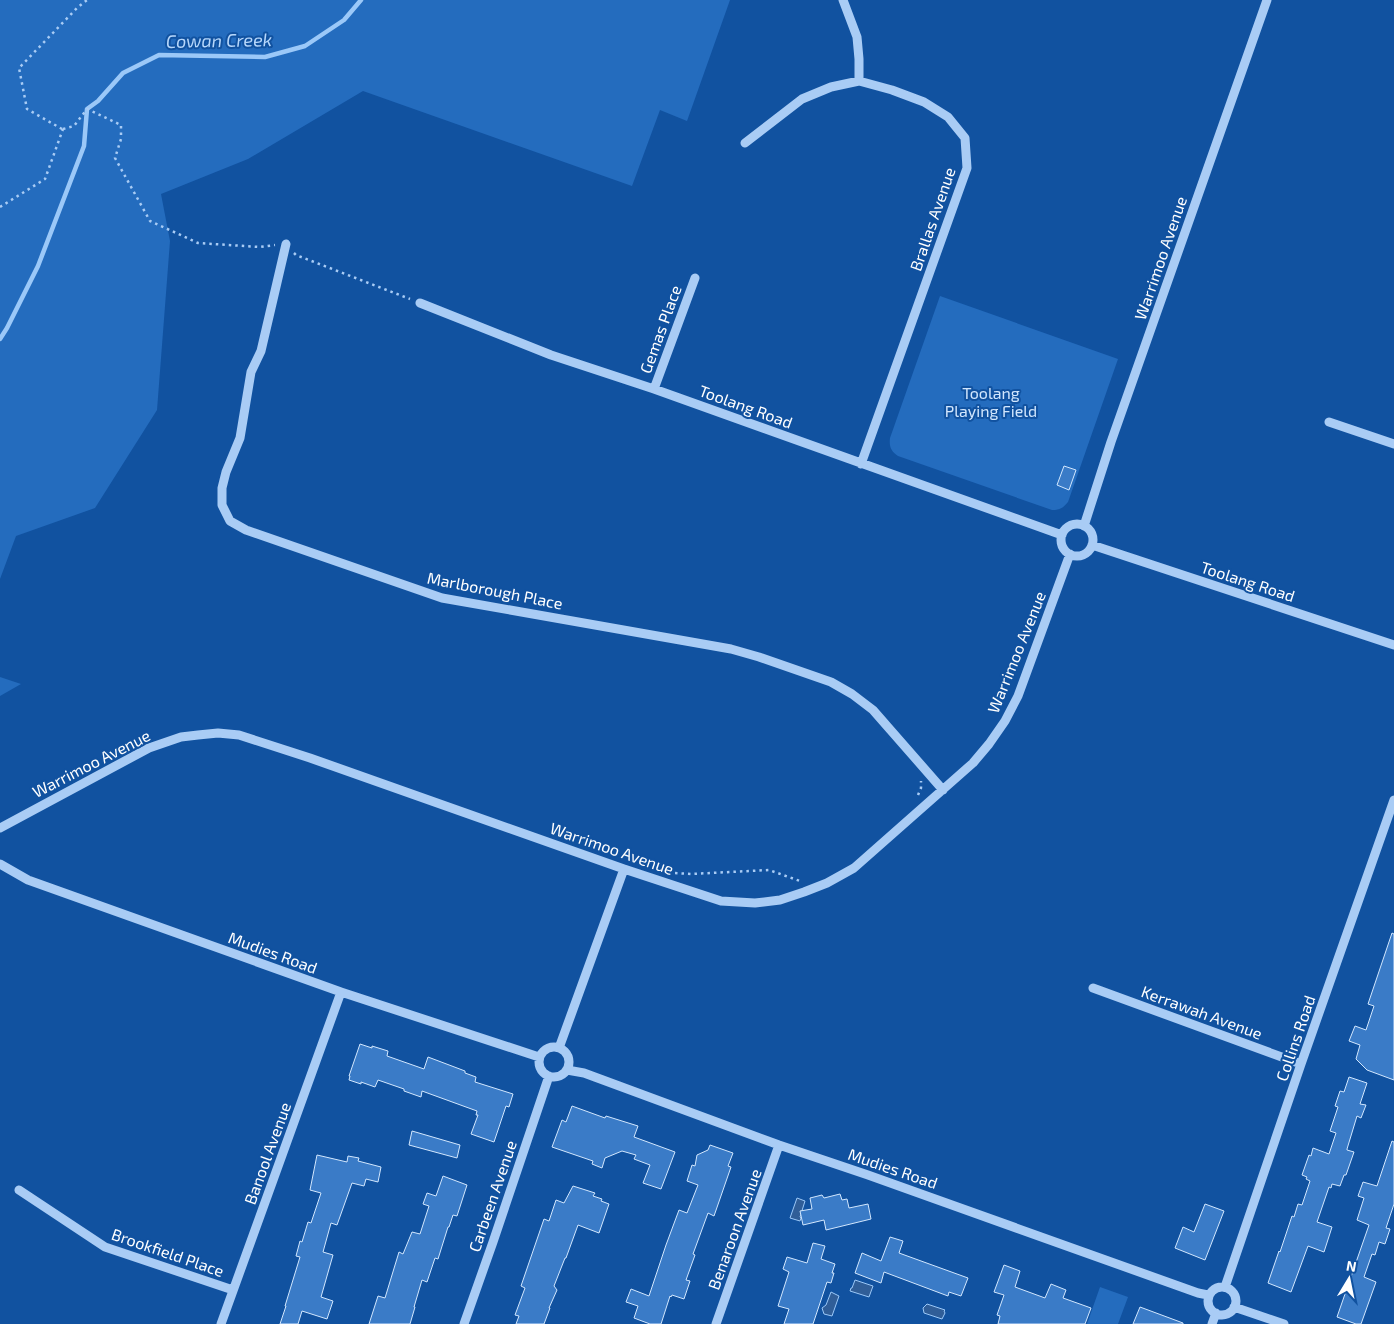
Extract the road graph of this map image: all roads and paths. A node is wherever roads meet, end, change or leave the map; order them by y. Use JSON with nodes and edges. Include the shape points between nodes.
{"nodes":[{"id":1,"x":87,"y":0,"type":"edge"},
{"id":2,"x":843,"y":0,"type":"edge"},
{"id":3,"x":1267,"y":0,"type":"edge"},
{"id":4,"x":859,"y":81,"type":"junction"},
{"id":5,"x":62,"y":129,"type":"junction"},
{"id":6,"x":745,"y":143,"type":"dead end"},
{"id":7,"x":0,"y":207,"type":"edge"},
{"id":8,"x":286,"y":244,"type":"junction"},
{"id":9,"x":695,"y":278,"type":"dead end"},
{"id":10,"x":420,"y":303,"type":"joint"},
{"id":11,"x":654,"y":389,"type":"junction"},
{"id":12,"x":1328,"y":422,"type":"dead end"},
{"id":13,"x":1394,"y":444,"type":"edge"},
{"id":14,"x":861,"y":464,"type":"junction"},
{"id":15,"x":1084,"y":526,"type":"junction"},
{"id":16,"x":1062,"y":535,"type":"junction"},
{"id":17,"x":1092,"y":545,"type":"junction"},
{"id":18,"x":1070,"y":554,"type":"junction"},
{"id":19,"x":1394,"y":645,"type":"edge"},
{"id":20,"x":920,"y":777,"type":"dead end"},
{"id":21,"x":943,"y":790,"type":"junction"},
{"id":22,"x":918,"y":795,"type":"dead end"},
{"id":23,"x":1394,"y":800,"type":"edge"},
{"id":24,"x":0,"y":828,"type":"edge"},
{"id":25,"x":0,"y":864,"type":"edge"},
{"id":26,"x":624,"y":869,"type":"junction"},
{"id":27,"x":659,"y":880,"type":"junction"},
{"id":28,"x":800,"y":881,"type":"dead end"},
{"id":29,"x":1092,"y":988,"type":"dead end"},
{"id":30,"x":341,"y":992,"type":"junction"},
{"id":31,"x":559,"y":1048,"type":"junction"},
{"id":32,"x":539,"y":1057,"type":"junction"},
{"id":33,"x":1301,"y":1064,"type":"junction"},
{"id":34,"x":567,"y":1070,"type":"junction"},
{"id":35,"x":548,"y":1076,"type":"junction"},
{"id":36,"x":780,"y":1145,"type":"junction"},
{"id":37,"x":19,"y":1190,"type":"dead end"},
{"id":38,"x":1226,"y":1287,"type":"junction"},
{"id":39,"x":233,"y":1290,"type":"junction"},
{"id":40,"x":1208,"y":1296,"type":"junction"},
{"id":41,"x":1234,"y":1307,"type":"junction"},
{"id":42,"x":1216,"y":1313,"type":"junction"},
{"id":43,"x":221,"y":1324,"type":"edge"},
{"id":44,"x":464,"y":1324,"type":"edge"},
{"id":45,"x":716,"y":1324,"type":"edge"},
{"id":46,"x":1212,"y":1324,"type":"edge"},
{"id":47,"x":1284,"y":1324,"type":"edge"}],
"edges":[{"from":1,"to":5,"type":"path","via":[[19,68],[27,108]]},
{"from":2,"to":4,"type":"street","via":[[856,37]]},
{"from":3,"to":15,"type":"street","name":"Warrimoo Avenue"},
{"from":4,"to":6,"type":"street","name":"Brallas Avenue","via":[[831,87],[802,99]]},
{"from":4,"to":14,"type":"street","name":"Brallas Avenue","via":[[924,102],[948,117],[964,138],[967,168]]},
{"from":5,"to":7,"type":"path","via":[[45,179]]},
{"from":5,"to":8,"type":"path","via":[[74,126],[87,109],[121,125],[121,139],[115,158],[150,221],[198,243],[260,247]]},
{"from":8,"to":10,"type":"path","via":[[296,255]]},
{"from":8,"to":21,"type":"street","name":"Marlborough Place","via":[[261,351],[251,372],[240,438],[222,488],[222,505],[230,521],[246,530],[442,598],[731,649],[831,682],[873,710]]},
{"from":9,"to":11,"type":"street","name":"Gemas Place"},
{"from":10,"to":11,"type":"street","name":"Toolang Road","via":[[551,355]]},
{"from":11,"to":14,"type":"street","name":"Toolang Road"},
{"from":12,"to":13,"type":"street"},
{"from":14,"to":16,"type":"street","name":"Toolang Road"},
{"from":15,"to":16,"type":"street","via":[[1076,524],[1066,528]]},
{"from":15,"to":17,"type":"street","via":[[1090,530]]},
{"from":16,"to":18,"type":"street","via":[[1063,547]]},
{"from":17,"to":18,"type":"street","via":[[1085,554]]},
{"from":17,"to":19,"type":"street","name":"Toolang Road"},
{"from":18,"to":21,"type":"street","name":"Warrimoo Avenue","via":[[1018,696],[1005,721],[973,763]]},
{"from":20,"to":22,"type":"path"},
{"from":21,"to":27,"type":"street","name":"Warrimoo Avenue","via":[[854,868],[827,883],[780,900],[721,901]]},
{"from":23,"to":33,"type":"street","name":"Collins Road"},
{"from":24,"to":26,"type":"street","name":"Warrimoo Avenue","via":[[149,748],[182,737],[218,733],[239,735],[310,758]]},
{"from":25,"to":30,"type":"street","name":"Mudies Road","via":[[28,880]]},
{"from":26,"to":27,"type":"street","name":"Warrimoo Avenue"},
{"from":26,"to":31,"type":"street"},
{"from":27,"to":28,"type":"path","via":[[662,872],[691,874],[769,870]]},
{"from":29,"to":33,"type":"street","name":"Kerrawah Avenue"},
{"from":30,"to":32,"type":"street","name":"Mudies Road"},
{"from":30,"to":39,"type":"street","name":"Banool Avenue"},
{"from":31,"to":32,"type":"street","via":[[549,1048]]},
{"from":31,"to":34,"type":"street","via":[[567,1055]]},
{"from":32,"to":35,"type":"street","via":[[541,1071]]},
{"from":33,"to":38,"type":"street","name":"Collins Road"},
{"from":34,"to":35,"type":"street","via":[[559,1076]]},
{"from":34,"to":36,"type":"street","name":"Mudies Road","via":[[584,1073]]},
{"from":35,"to":44,"type":"street","name":"Carbeen Avenue"},
{"from":36,"to":40,"type":"street","name":"Mudies Road"},
{"from":36,"to":45,"type":"street","name":"Benaroon Avenue"},
{"from":37,"to":39,"type":"street","name":"Brookfield Place","via":[[105,1246]]},
{"from":38,"to":40,"type":"street","via":[[1214,1288]]},
{"from":38,"to":41,"type":"street","via":[[1236,1298]]},
{"from":39,"to":43,"type":"street","name":"Banool Avenue"},
{"from":40,"to":42,"type":"street","via":[[1208,1305]]},
{"from":41,"to":42,"type":"street","via":[[1224,1315]]},
{"from":41,"to":47,"type":"street"},
{"from":42,"to":46,"type":"street"}]}
